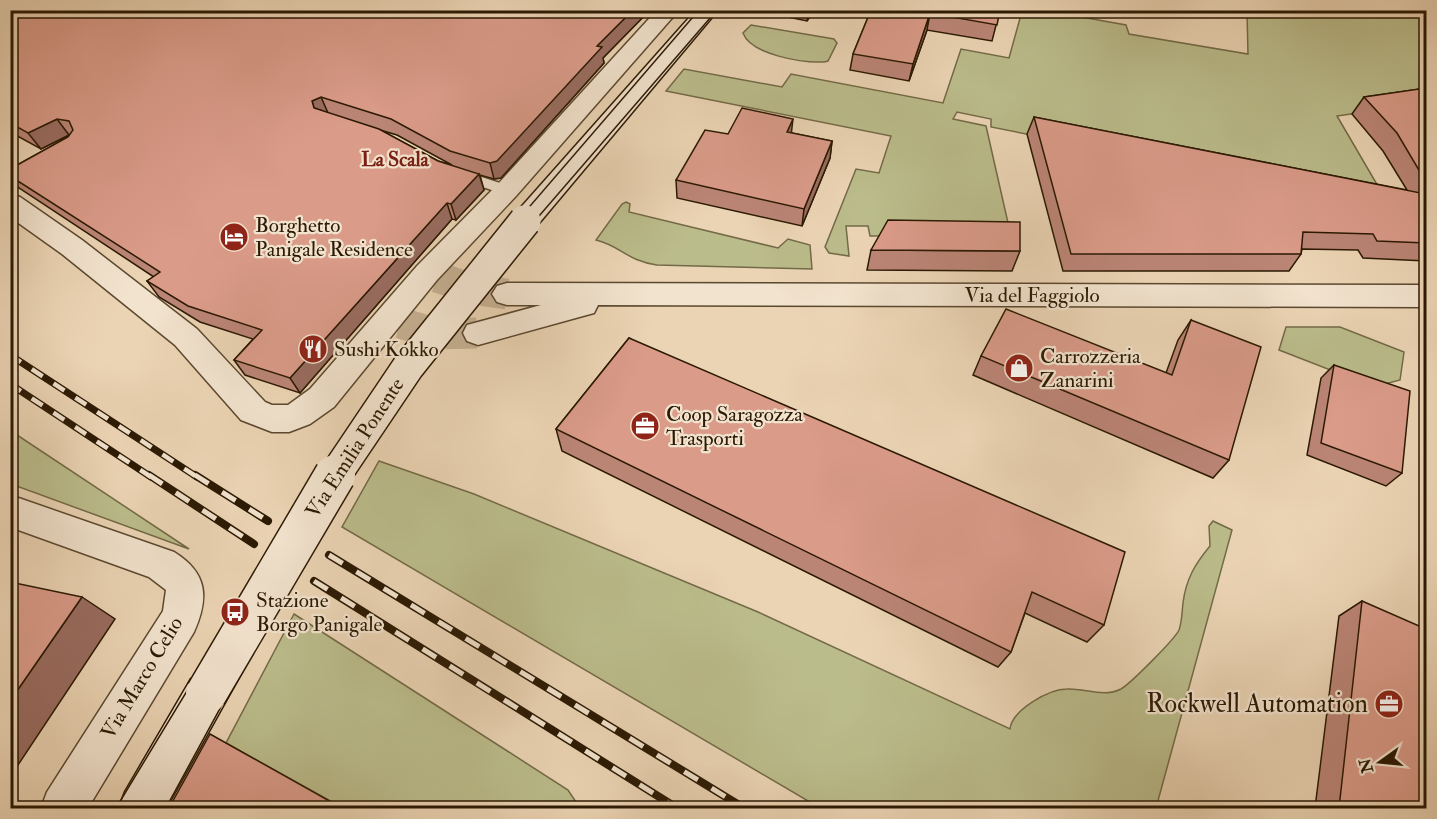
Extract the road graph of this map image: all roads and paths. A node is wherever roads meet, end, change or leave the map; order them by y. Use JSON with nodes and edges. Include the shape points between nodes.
{"nodes":[{"id":1,"x":669,"y":10,"type":"edge"},
{"id":2,"x":708,"y":10,"type":"edge"},
{"id":3,"x":449,"y":172,"type":"edge"},
{"id":4,"x":507,"y":190,"type":"junction"},
{"id":5,"x":10,"y":203,"type":"edge"},
{"id":6,"x":638,"y":292,"type":"junction"},
{"id":7,"x":507,"y":294,"type":"tunnel mouth"},
{"id":8,"x":1425,"y":299,"type":"edge"},
{"id":9,"x":478,"y":333,"type":"tunnel mouth"},
{"id":10,"x":10,"y":511,"type":"edge"},
{"id":11,"x":63,"y":808,"type":"edge"},
{"id":12,"x":141,"y":808,"type":"edge"}],
"edges":[{"from":1,"to":4,"type":"street"},
{"from":2,"to":12,"type":"street","name":"Via Emilia Ponente","bridge":true,"via":[[525,221],[437,328],[370,420]]},
{"from":3,"to":4,"type":"lane"},
{"from":4,"to":5,"type":"street","via":[[394,321],[311,408],[289,419],[263,418],[253,411],[186,337]]},
{"from":6,"to":7,"type":"street","name":"Via del Faggiolo"},
{"from":6,"to":8,"type":"street","name":"Via del Faggiolo"},
{"from":6,"to":9,"type":"street","name":"Via del Faggiolo"},
{"from":10,"to":11,"type":"street","name":"Via Marco Celio","via":[[161,564],[177,573],[186,590],[180,619]]}]}
